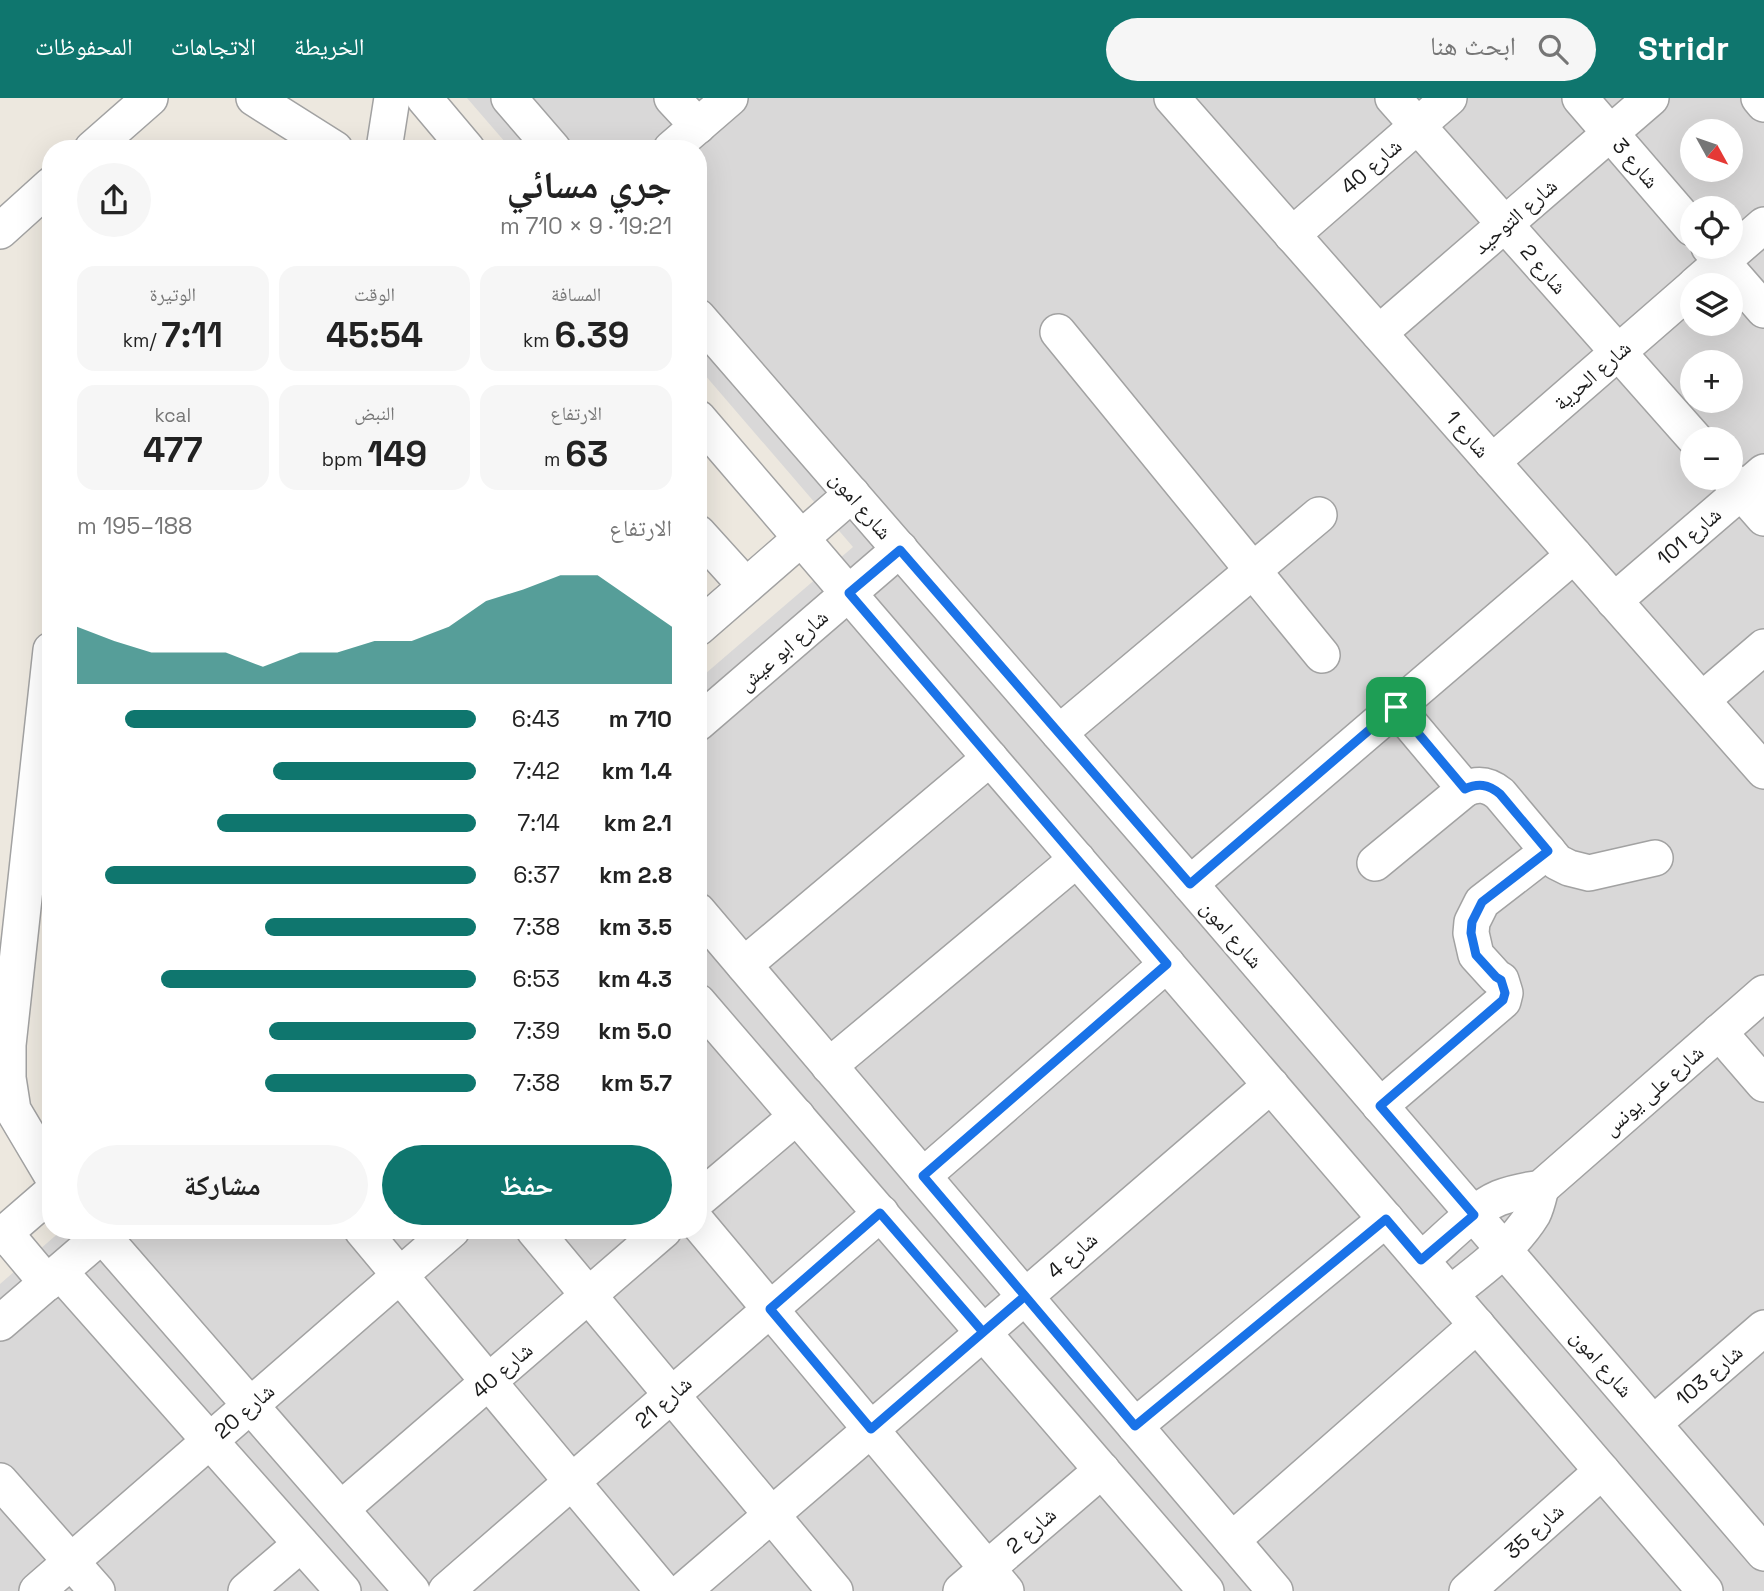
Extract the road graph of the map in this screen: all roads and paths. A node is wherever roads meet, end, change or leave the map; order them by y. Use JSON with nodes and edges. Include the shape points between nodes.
{"nodes":[{"id":1,"x":150,"y":98,"type":"edge"},
{"id":2,"x":254,"y":98,"type":"edge"},
{"id":3,"x":392,"y":98,"type":"edge"},
{"id":4,"x":424,"y":98,"type":"edge"},
{"id":5,"x":509,"y":98,"type":"edge"},
{"id":6,"x":672,"y":98,"type":"edge"},
{"id":7,"x":730,"y":98,"type":"edge"},
{"id":8,"x":1172,"y":98,"type":"edge"},
{"id":9,"x":1393,"y":98,"type":"edge"},
{"id":10,"x":1450,"y":98,"type":"edge"},
{"id":11,"x":1580,"y":98,"type":"edge"},
{"id":12,"x":1651,"y":98,"type":"edge"},
{"id":13,"x":1759,"y":98,"type":"edge"},
{"id":14,"x":1764,"y":104,"type":"edge"},
{"id":15,"x":698,"y":126,"type":"junction"},
{"id":16,"x":1418,"y":126,"type":"junction"},
{"id":17,"x":1610,"y":133,"type":"junction"},
{"id":18,"x":105,"y":140,"type":"edge"},
{"id":19,"x":321,"y":140,"type":"edge"},
{"id":20,"x":385,"y":140,"type":"edge"},
{"id":21,"x":459,"y":140,"type":"edge"},
{"id":22,"x":545,"y":140,"type":"edge"},
{"id":23,"x":682,"y":140,"type":"edge"},
{"id":24,"x":42,"y":193,"type":"edge"},
{"id":25,"x":1680,"y":214,"type":"edge"},
{"id":26,"x":1505,"y":224,"type":"junction"},
{"id":27,"x":1764,"y":225,"type":"edge"},
{"id":28,"x":0,"y":230,"type":"edge"},
{"id":29,"x":1292,"y":235,"type":"junction"},
{"id":30,"x":1743,"y":237,"type":"edge"},
{"id":31,"x":1719,"y":259,"type":"edge"},
{"id":32,"x":1680,"y":299,"type":"edge"},
{"id":33,"x":1764,"y":310,"type":"edge"},
{"id":34,"x":707,"y":327,"type":"edge"},
{"id":35,"x":1058,"y":332,"type":"dead end"},
{"id":36,"x":1379,"y":333,"type":"junction"},
{"id":37,"x":1618,"y":353,"type":"junction"},
{"id":38,"x":1684,"y":427,"type":"edge"},
{"id":39,"x":707,"y":428,"type":"edge"},
{"id":40,"x":1493,"y":462,"type":"junction"},
{"id":41,"x":1745,"y":480,"type":"edge"},
{"id":42,"x":852,"y":494,"type":"junction"},
{"id":43,"x":1320,"y":515,"type":"dead end"},
{"id":44,"x":1764,"y":518,"type":"edge"},
{"id":45,"x":801,"y":538,"type":"junction"},
{"id":46,"x":707,"y":543,"type":"edge"},
{"id":47,"x":900,"y":550,"type":"junction"},
{"id":48,"x":1574,"y":555,"type":"junction"},
{"id":49,"x":1252,"y":571,"type":"junction"},
{"id":50,"x":746,"y":586,"type":"junction"},
{"id":51,"x":849,"y":593,"type":"junction"},
{"id":52,"x":1614,"y":601,"type":"junction"},
{"id":53,"x":707,"y":620,"type":"edge"},
{"id":54,"x":1764,"y":646,"type":"edge"},
{"id":55,"x":1322,"y":656,"type":"dead end"},
{"id":56,"x":1702,"y":700,"type":"junction"},
{"id":57,"x":1396,"y":707,"type":"junction"},
{"id":58,"x":707,"y":715,"type":"edge"},
{"id":59,"x":42,"y":733,"type":"edge"},
{"id":60,"x":1059,"y":733,"type":"junction"},
{"id":61,"x":990,"y":758,"type":"junction"},
{"id":62,"x":1764,"y":771,"type":"edge"},
{"id":63,"x":1465,"y":789,"type":"junction"},
{"id":64,"x":1548,"y":851,"type":"junction"},
{"id":65,"x":1654,"y":858,"type":"dead end"},
{"id":66,"x":1077,"y":859,"type":"junction"},
{"id":67,"x":1375,"y":863,"type":"dead end"},
{"id":68,"x":1190,"y":884,"type":"junction"},
{"id":69,"x":707,"y":922,"type":"edge"},
{"id":70,"x":1167,"y":964,"type":"junction"},
{"id":71,"x":744,"y":965,"type":"junction"},
{"id":72,"x":1764,"y":993,"type":"edge"},
{"id":73,"x":707,"y":1017,"type":"edge"},
{"id":74,"x":1718,"y":1032,"type":"junction"},
{"id":75,"x":829,"y":1066,"type":"junction"},
{"id":76,"x":1764,"y":1084,"type":"edge"},
{"id":77,"x":1270,"y":1085,"type":"junction"},
{"id":78,"x":1380,"y":1106,"type":"junction"},
{"id":79,"x":797,"y":1116,"type":"junction"},
{"id":80,"x":42,"y":1159,"type":"edge"},
{"id":81,"x":923,"y":1176,"type":"junction"},
{"id":82,"x":1542,"y":1188,"type":"junction"},
{"id":83,"x":707,"y":1192,"type":"edge"},
{"id":84,"x":42,"y":1201,"type":"edge"},
{"id":85,"x":880,"y":1213,"type":"junction"},
{"id":86,"x":1474,"y":1215,"type":"junction"},
{"id":87,"x":1386,"y":1219,"type":"junction"},
{"id":88,"x":707,"y":1234,"type":"edge"},
{"id":89,"x":2,"y":1235,"type":"edge"},
{"id":90,"x":98,"y":1239,"type":"edge"},
{"id":91,"x":110,"y":1239,"type":"edge"},
{"id":92,"x":369,"y":1239,"type":"edge"},
{"id":93,"x":442,"y":1239,"type":"edge"},
{"id":94,"x":541,"y":1239,"type":"edge"},
{"id":95,"x":654,"y":1239,"type":"edge"},
{"id":96,"x":1504,"y":1250,"type":"junction"},
{"id":97,"x":1421,"y":1260,"type":"junction"},
{"id":98,"x":400,"y":1276,"type":"junction"},
{"id":99,"x":54,"y":1277,"type":"junction"},
{"id":100,"x":1450,"y":1294,"type":"junction"},
{"id":101,"x":588,"y":1296,"type":"junction"},
{"id":102,"x":1025,"y":1296,"type":"junction"},
{"id":103,"x":770,"y":1309,"type":"junction"},
{"id":104,"x":0,"y":1323,"type":"edge"},
{"id":105,"x":1477,"y":1325,"type":"junction"},
{"id":106,"x":1764,"y":1328,"type":"edge"},
{"id":107,"x":983,"y":1332,"type":"junction"},
{"id":108,"x":488,"y":1382,"type":"junction"},
{"id":109,"x":672,"y":1395,"type":"junction"},
{"id":110,"x":251,"y":1406,"type":"junction"},
{"id":111,"x":1654,"y":1423,"type":"junction"},
{"id":112,"x":1135,"y":1426,"type":"junction"},
{"id":113,"x":871,"y":1429,"type":"junction"},
{"id":114,"x":210,"y":1441,"type":"junction"},
{"id":115,"x":1102,"y":1470,"type":"junction"},
{"id":116,"x":1602,"y":1471,"type":"junction"},
{"id":117,"x":0,"y":1481,"type":"edge"},
{"id":118,"x":572,"y":1482,"type":"junction"},
{"id":119,"x":341,"y":1509,"type":"junction"},
{"id":120,"x":771,"y":1514,"type":"junction"},
{"id":121,"x":1231,"y":1540,"type":"junction"},
{"id":122,"x":301,"y":1544,"type":"junction"},
{"id":123,"x":1764,"y":1551,"type":"edge"},
{"id":124,"x":71,"y":1562,"type":"junction"},
{"id":125,"x":997,"y":1580,"type":"edge"},
{"id":126,"x":1189,"y":1585,"type":"edge"},
{"id":127,"x":37,"y":1591,"type":"edge"},
{"id":128,"x":97,"y":1591,"type":"edge"},
{"id":129,"x":246,"y":1591,"type":"edge"},
{"id":130,"x":343,"y":1591,"type":"edge"},
{"id":131,"x":412,"y":1591,"type":"edge"},
{"id":132,"x":446,"y":1591,"type":"edge"},
{"id":133,"x":663,"y":1591,"type":"edge"},
{"id":134,"x":683,"y":1591,"type":"edge"},
{"id":135,"x":835,"y":1591,"type":"edge"},
{"id":136,"x":961,"y":1591,"type":"edge"},
{"id":137,"x":1275,"y":1591,"type":"edge"},
{"id":138,"x":1466,"y":1591,"type":"edge"},
{"id":139,"x":1705,"y":1591,"type":"edge"}],
"edges":[{"from":1,"to":18,"type":"street"},
{"from":2,"to":19,"type":"street"},
{"from":3,"to":20,"type":"street"},
{"from":4,"to":21,"type":"street"},
{"from":5,"to":22,"type":"street"},
{"from":6,"to":15,"type":"street"},
{"from":7,"to":15,"type":"street"},
{"from":8,"to":29,"type":"street","name":"شارع 1"},
{"from":9,"to":16,"type":"street","name":"شارع 2"},
{"from":10,"to":16,"type":"street","name":"شارع 40"},
{"from":11,"to":17,"type":"street","name":"شارع 3"},
{"from":12,"to":17,"type":"street","name":"شارع التوحيد"},
{"from":13,"to":14,"type":"street"},
{"from":15,"to":23,"type":"street"},
{"from":16,"to":26,"type":"street","name":"شارع 2"},
{"from":16,"to":29,"type":"street","name":"شارع 40"},
{"from":17,"to":25,"type":"street","name":"شارع 3"},
{"from":17,"to":26,"type":"street","name":"شارع التوحيد"},
{"from":24,"to":28,"type":"street"},
{"from":26,"to":36,"type":"street","name":"شارع التوحيد"},
{"from":26,"to":37,"type":"street","name":"شارع 2"},
{"from":27,"to":30,"type":"street","name":"شارع الحرية"},
{"from":29,"to":36,"type":"street","name":"شارع 1"},
{"from":31,"to":33,"type":"street"},
{"from":32,"to":37,"type":"street","name":"شارع الحرية"},
{"from":34,"to":42,"type":"street","name":"شارع امون"},
{"from":35,"to":49,"type":"street"},
{"from":36,"to":40,"type":"street","name":"شارع 1"},
{"from":37,"to":38,"type":"street","name":"شارع 2"},
{"from":37,"to":40,"type":"street","name":"شارع الحرية"},
{"from":39,"to":45,"type":"street"},
{"from":40,"to":48,"type":"street","name":"شارع 1"},
{"from":41,"to":44,"type":"street"},
{"from":41,"to":52,"type":"street","name":"شارع 101"},
{"from":42,"to":45,"type":"street"},
{"from":42,"to":47,"type":"street","name":"شارع امون"},
{"from":43,"to":49,"type":"street"},
{"from":45,"to":50,"type":"street"},
{"from":45,"to":51,"type":"street"},
{"from":46,"to":50,"type":"street"},
{"from":47,"to":51,"type":"street","name":"شارع ابو عيش"},
{"from":47,"to":60,"type":"street","name":"شارع امون"},
{"from":48,"to":52,"type":"street","name":"شارع 1"},
{"from":48,"to":57,"type":"street"},
{"from":49,"to":55,"type":"street"},
{"from":49,"to":60,"type":"street"},
{"from":50,"to":53,"type":"street"},
{"from":51,"to":58,"type":"street","name":"شارع ابو عيش"},
{"from":51,"to":61,"type":"street"},
{"from":52,"to":56,"type":"street","name":"شارع 1"},
{"from":54,"to":56,"type":"street"},
{"from":56,"to":62,"type":"street","name":"شارع 1"},
{"from":57,"to":63,"type":"street"},
{"from":57,"to":68,"type":"street"},
{"from":59,"to":80,"type":"street","via":[[8,1045],[13,1110]]},
{"from":60,"to":68,"type":"street","name":"شارع امون"},
{"from":61,"to":66,"type":"street"},
{"from":61,"to":71,"type":"street"},
{"from":63,"to":64,"type":"street","via":[[1473,785],[1492,788]]},
{"from":63,"to":67,"type":"street"},
{"from":64,"to":65,"type":"street","via":[[1557,862],[1589,873]]},
{"from":64,"to":78,"type":"street","via":[[1482,902],[1472,922],[1476,955],[1501,980],[1503,1000]]},
{"from":66,"to":70,"type":"street"},
{"from":66,"to":75,"type":"street"},
{"from":68,"to":78,"type":"street","name":"شارع امون"},
{"from":69,"to":71,"type":"street"},
{"from":70,"to":77,"type":"street"},
{"from":70,"to":81,"type":"street"},
{"from":71,"to":75,"type":"street"},
{"from":72,"to":74,"type":"street","name":"شارع على يونس"},
{"from":73,"to":79,"type":"street"},
{"from":74,"to":76,"type":"street"},
{"from":74,"to":82,"type":"street","name":"شارع على يونس"},
{"from":75,"to":81,"type":"street"},
{"from":77,"to":87,"type":"street"},
{"from":77,"to":102,"type":"street","name":"شارع 4"},
{"from":78,"to":86,"type":"street","name":"شارع امون"},
{"from":79,"to":83,"type":"street"},
{"from":79,"to":85,"type":"street"},
{"from":81,"to":102,"type":"street"},
{"from":82,"to":86,"type":"street","name":"شارع على يونس","via":[[1497,1199]]},
{"from":82,"to":96,"type":"street","name":"شارع على يونس","via":[[1534,1211]]},
{"from":84,"to":89,"type":"street"},
{"from":85,"to":103,"type":"street","name":"شارع 21"},
{"from":85,"to":107,"type":"street"},
{"from":86,"to":96,"type":"street","name":"شارع امون"},
{"from":86,"to":97,"type":"street","name":"شارع على يونس"},
{"from":87,"to":97,"type":"street"},
{"from":87,"to":112,"type":"street"},
{"from":88,"to":103,"type":"street"},
{"from":89,"to":99,"type":"street"},
{"from":90,"to":99,"type":"street"},
{"from":91,"to":110,"type":"street"},
{"from":92,"to":98,"type":"street"},
{"from":93,"to":98,"type":"street","name":"شارع 20"},
{"from":94,"to":101,"type":"street"},
{"from":95,"to":101,"type":"street","name":"شارع 40"},
{"from":96,"to":100,"type":"street","name":"شارع على يونس"},
{"from":96,"to":111,"type":"street","name":"شارع امون"},
{"from":97,"to":100,"type":"street"},
{"from":98,"to":108,"type":"street"},
{"from":98,"to":110,"type":"street","name":"شارع 20"},
{"from":99,"to":104,"type":"street"},
{"from":99,"to":114,"type":"street"},
{"from":100,"to":105,"type":"street"},
{"from":101,"to":108,"type":"street","name":"شارع 40"},
{"from":101,"to":109,"type":"street"},
{"from":102,"to":107,"type":"street","name":"شارع 4"},
{"from":102,"to":112,"type":"street"},
{"from":103,"to":109,"type":"street","name":"شارع 21"},
{"from":103,"to":113,"type":"street"},
{"from":105,"to":116,"type":"street"},
{"from":105,"to":121,"type":"street"},
{"from":106,"to":111,"type":"street","name":"شارع 103"},
{"from":107,"to":113,"type":"street","name":"شارع 4"},
{"from":107,"to":115,"type":"street"},
{"from":108,"to":118,"type":"street"},
{"from":108,"to":119,"type":"street","name":"شارع 40"},
{"from":109,"to":118,"type":"street","name":"شارع 21"},
{"from":109,"to":120,"type":"street"},
{"from":110,"to":114,"type":"street","name":"شارع 20"},
{"from":110,"to":119,"type":"street"},
{"from":111,"to":123,"type":"street","name":"شارع امون"},
{"from":112,"to":121,"type":"street"},
{"from":113,"to":120,"type":"street","name":"شارع 4"},
{"from":113,"to":125,"type":"street"},
{"from":114,"to":122,"type":"street"},
{"from":114,"to":124,"type":"street","name":"شارع 20"},
{"from":115,"to":125,"type":"street","name":"شارع 2"},
{"from":115,"to":126,"type":"street"},
{"from":116,"to":138,"type":"street","name":"شارع 35"},
{"from":116,"to":139,"type":"street"},
{"from":117,"to":124,"type":"street"},
{"from":118,"to":132,"type":"street","name":"شارع 21"},
{"from":118,"to":133,"type":"street"},
{"from":119,"to":131,"type":"street"},
{"from":120,"to":134,"type":"street","name":"شارع 4"},
{"from":120,"to":135,"type":"street"},
{"from":121,"to":137,"type":"street"},
{"from":122,"to":129,"type":"street"},
{"from":122,"to":130,"type":"street"},
{"from":124,"to":127,"type":"street","name":"شارع 20"},
{"from":124,"to":128,"type":"street"},
{"from":125,"to":136,"type":"street","name":"شارع 2"}]}
